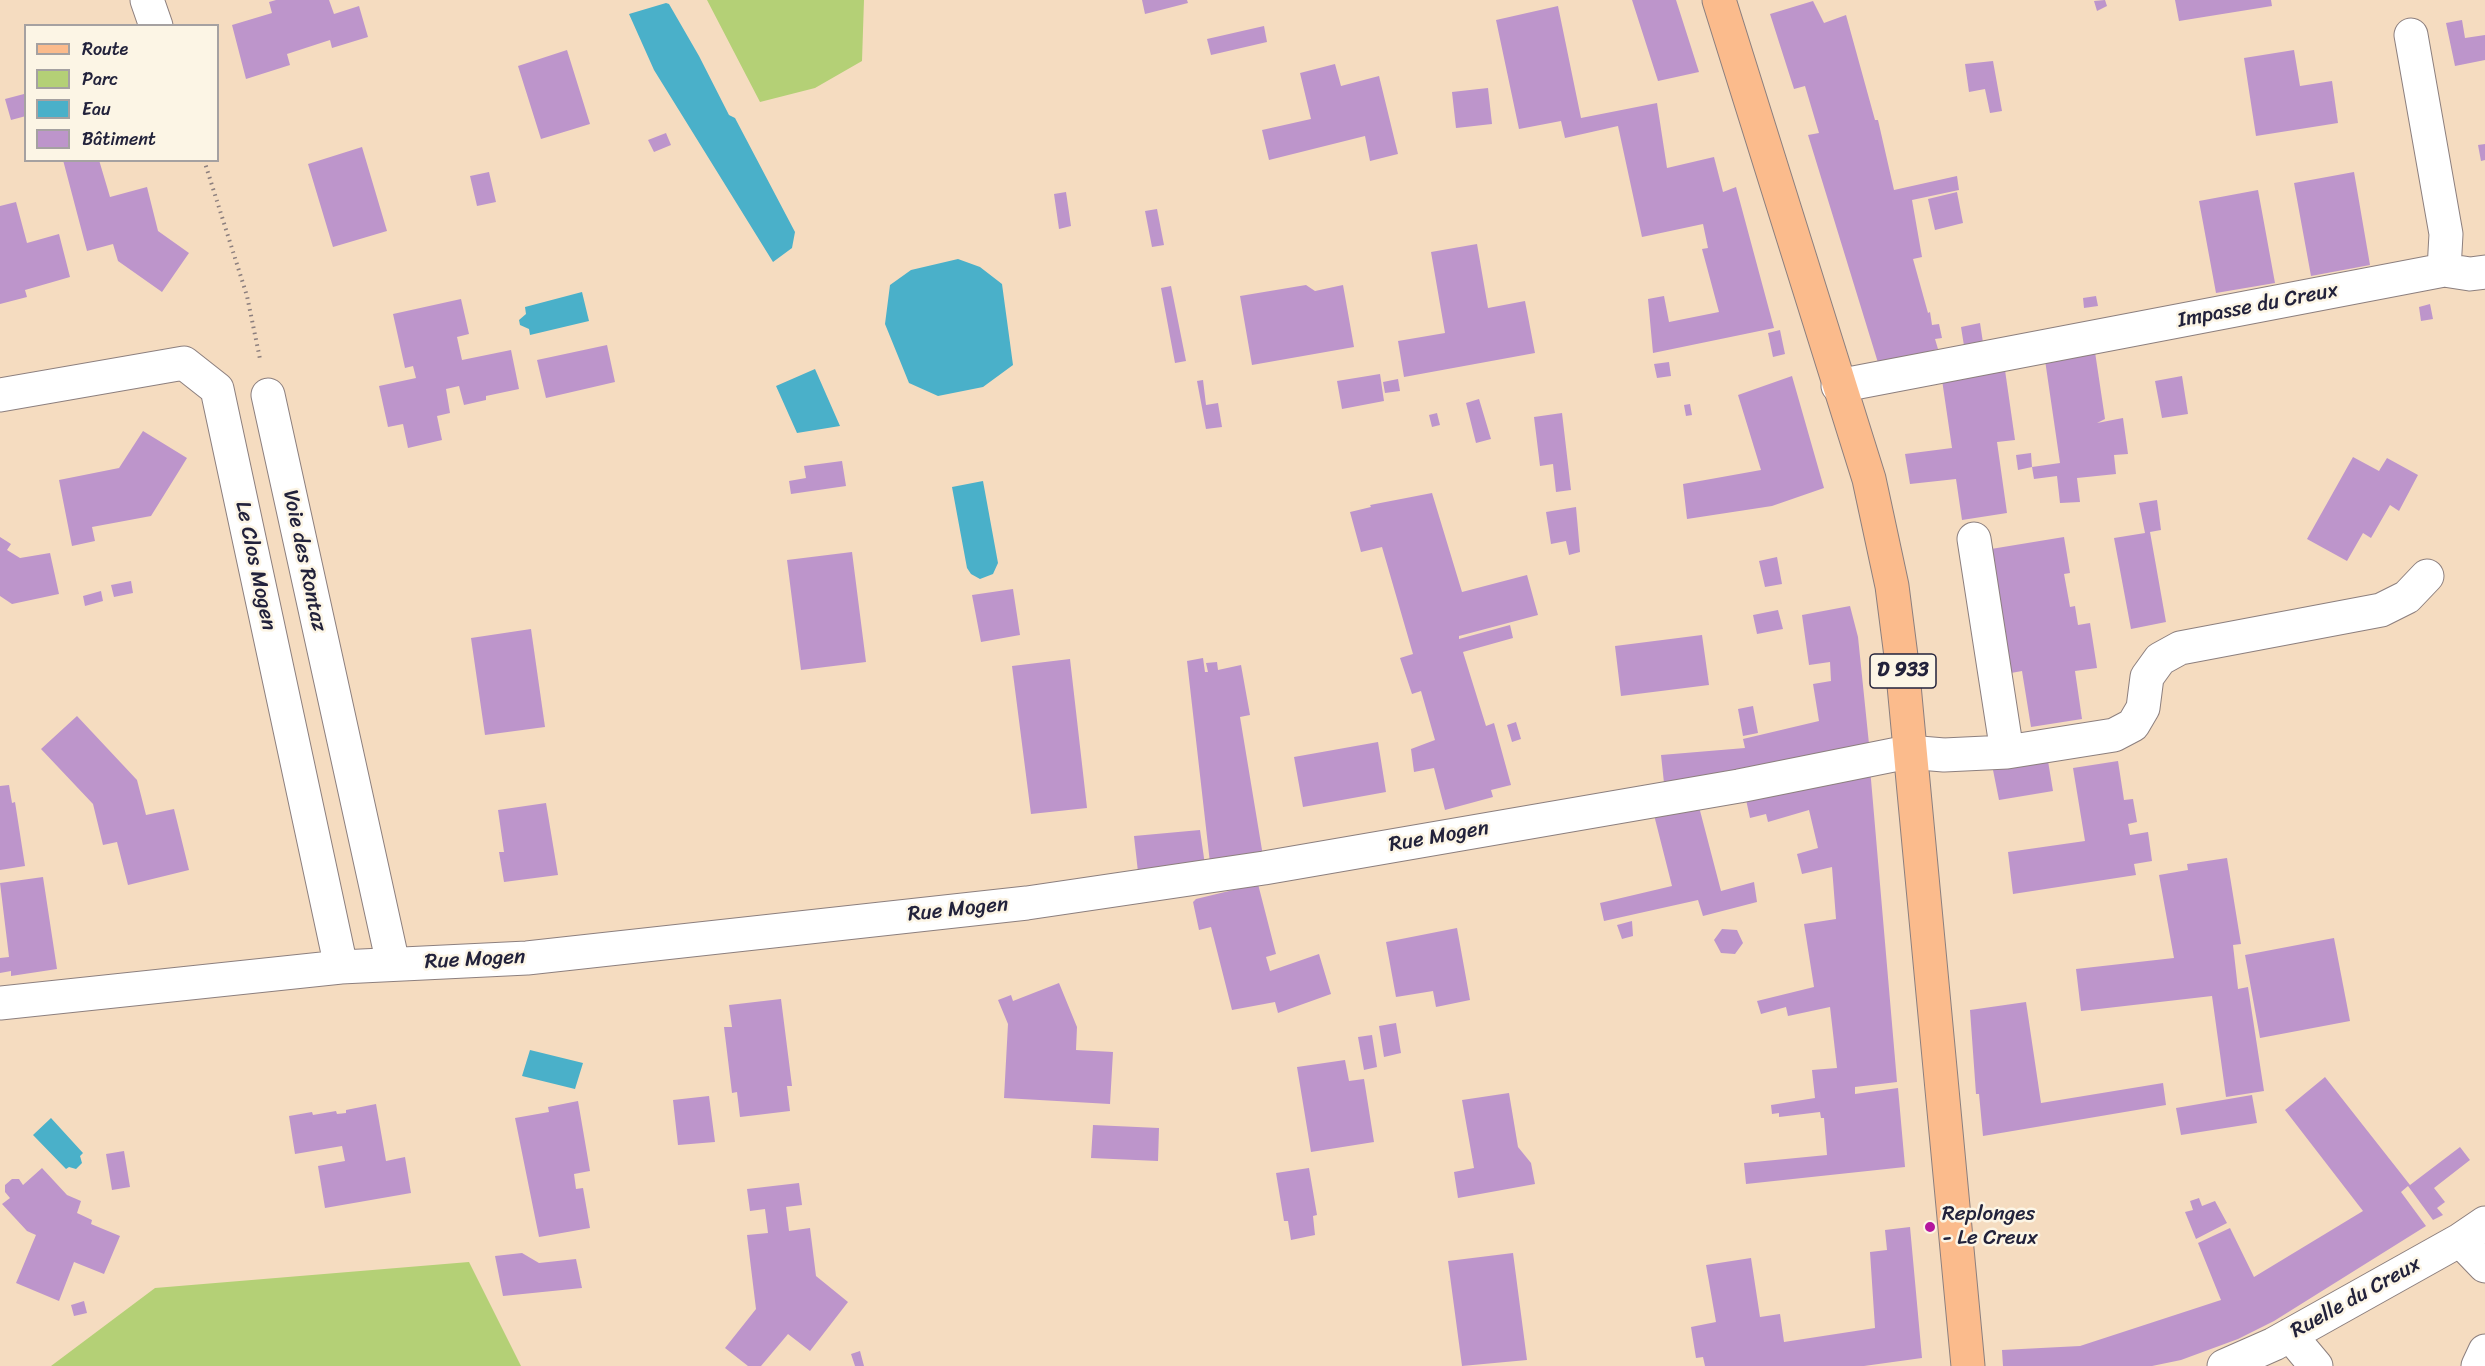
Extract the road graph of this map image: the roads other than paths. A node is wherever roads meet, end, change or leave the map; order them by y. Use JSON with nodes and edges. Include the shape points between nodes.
{"nodes":[{"id":1,"x":147,"y":0,"type":"edge"},
{"id":2,"x":1719,"y":0,"type":"edge"},
{"id":3,"x":155,"y":24,"type":"edge"},
{"id":4,"x":2411,"y":35,"type":"dead end"},
{"id":5,"x":2444,"y":270,"type":"junction"},
{"id":6,"x":2485,"y":272,"type":"edge"},
{"id":7,"x":1838,"y":386,"type":"junction"},
{"id":8,"x":0,"y":395,"type":"edge"},
{"id":9,"x":268,"y":395,"type":"road end"},
{"id":10,"x":1974,"y":539,"type":"dead end"},
{"id":11,"x":2427,"y":576,"type":"dead end"},
{"id":12,"x":1908,"y":752,"type":"junction"},
{"id":13,"x":2007,"y":752,"type":"junction"},
{"id":14,"x":393,"y":964,"type":"junction"},
{"id":15,"x":341,"y":967,"type":"junction"},
{"id":16,"x":0,"y":1003,"type":"edge"},
{"id":17,"x":2473,"y":1231,"type":"edge"},
{"id":18,"x":2485,"y":1266,"type":"edge"},
{"id":19,"x":2290,"y":1335,"type":"junction"},
{"id":20,"x":2485,"y":1351,"type":"edge"},
{"id":21,"x":1968,"y":1366,"type":"edge"},
{"id":22,"x":2224,"y":1366,"type":"edge"},
{"id":23,"x":2316,"y":1366,"type":"edge"},
{"id":24,"x":2478,"y":1366,"type":"edge"}],
"edges":[{"from":1,"to":3,"type":"street"},
{"from":2,"to":7,"type":"main road","number":"D 933"},
{"from":4,"to":5,"type":"street","via":[[2446,234]]},
{"from":5,"to":6,"type":"street","name":"Impasse du Creux"},
{"from":5,"to":7,"type":"street","name":"Impasse du Creux"},
{"from":7,"to":12,"type":"main road","number":"D 933","via":[[1869,479],[1892,586]]},
{"from":8,"to":15,"type":"street","name":"Le Clos Mogen","via":[[184,363],[217,389]]},
{"from":9,"to":14,"type":"street","name":"Voie des Rontaz"},
{"from":10,"to":13,"type":"street"},
{"from":11,"to":13,"type":"street","name":"Rue Mogen","via":[[2407,597],[2381,610],[2180,648],[2160,659],[2147,677],[2143,708],[2133,725],[2114,735]]},
{"from":12,"to":13,"type":"street","name":"Rue Mogen"},
{"from":12,"to":14,"type":"street","name":"Rue Mogen","via":[[1739,786],[1264,868],[1027,903],[526,958]]},
{"from":12,"to":21,"type":"main road","number":"D 933"},
{"from":14,"to":15,"type":"street","name":"Rue Mogen"},
{"from":15,"to":16,"type":"street","name":"Rue Mogen"},
{"from":17,"to":18,"type":"street"},
{"from":17,"to":19,"type":"street","name":"Ruelle du Creux"},
{"from":19,"to":22,"type":"street","name":"Ruelle du Creux"},
{"from":19,"to":23,"type":"street"},
{"from":20,"to":24,"type":"street"}]}
